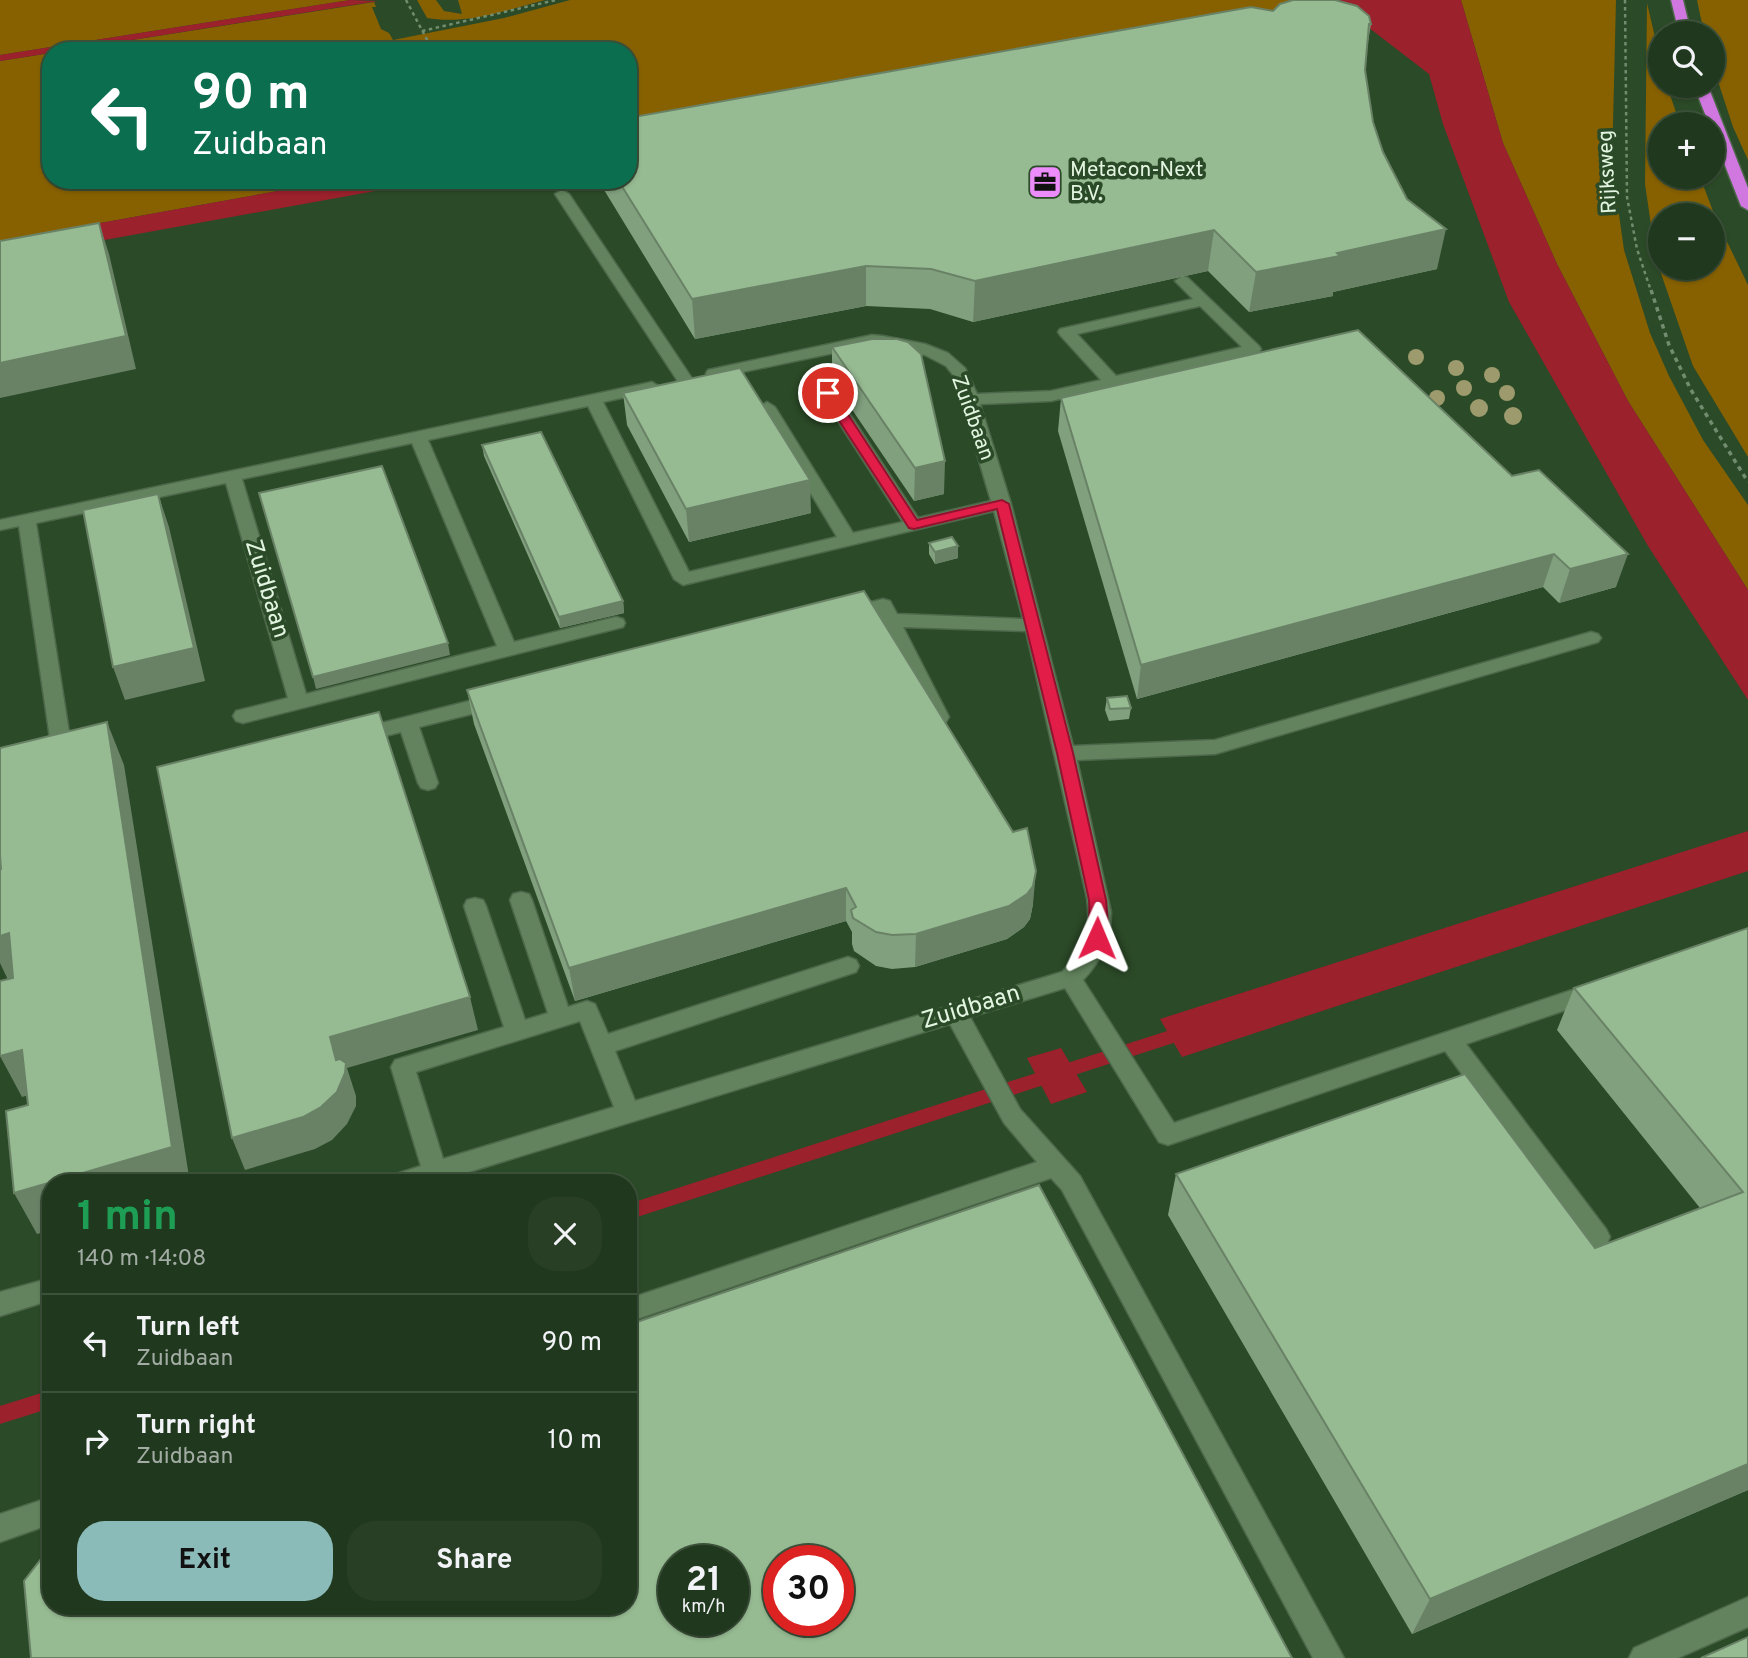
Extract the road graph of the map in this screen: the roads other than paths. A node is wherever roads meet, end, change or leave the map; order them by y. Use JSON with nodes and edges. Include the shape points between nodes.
{"nodes":[{"id":1,"x":1677,"y":0,"type":"edge"},
{"id":2,"x":1682,"y":21,"type":"edge"},
{"id":3,"x":1706,"y":98,"type":"edge"},
{"id":4,"x":562,"y":194,"type":"dead end"},
{"id":5,"x":1748,"y":206,"type":"edge"},
{"id":6,"x":1184,"y":281,"type":"edge"},
{"id":7,"x":1204,"y":300,"type":"junction"},
{"id":8,"x":685,"y":380,"type":"junction"},
{"id":9,"x":1112,"y":382,"type":"junction"},
{"id":10,"x":828,"y":393,"type":"dead end"},
{"id":11,"x":593,"y":399,"type":"junction"},
{"id":12,"x":968,"y":399,"type":"junction"},
{"id":13,"x":767,"y":407,"type":"edge"},
{"id":14,"x":418,"y":436,"type":"junction"},
{"id":15,"x":232,"y":475,"type":"junction"},
{"id":16,"x":1002,"y":504,"type":"junction"},
{"id":17,"x":27,"y":519,"type":"junction"},
{"id":18,"x":0,"y":524,"type":"edge"},
{"id":19,"x":914,"y":525,"type":"junction"},
{"id":20,"x":848,"y":540,"type":"junction"},
{"id":21,"x":831,"y":618,"type":"edge"},
{"id":22,"x":890,"y":620,"type":"junction"},
{"id":23,"x":616,"y":623,"type":"dead end"},
{"id":24,"x":1032,"y":625,"type":"junction"},
{"id":25,"x":1591,"y":638,"type":"dead end"},
{"id":26,"x":508,"y":650,"type":"junction"},
{"id":27,"x":513,"y":697,"type":"edge"},
{"id":28,"x":299,"y":702,"type":"junction"},
{"id":29,"x":243,"y":716,"type":"dead end"},
{"id":30,"x":941,"y":721,"type":"edge"},
{"id":31,"x":408,"y":723,"type":"junction"},
{"id":32,"x":343,"y":740,"type":"edge"},
{"id":33,"x":61,"y":745,"type":"edge"},
{"id":34,"x":1065,"y":753,"type":"junction"},
{"id":35,"x":428,"y":783,"type":"dead end"},
{"id":36,"x":521,"y":900,"type":"dead end"},
{"id":37,"x":475,"y":906,"type":"dead end"},
{"id":38,"x":848,"y":966,"type":"dead end"},
{"id":39,"x":1070,"y":978,"type":"junction"},
{"id":40,"x":1619,"y":984,"type":"edge"},
{"id":41,"x":956,"y":1013,"type":"junction"},
{"id":42,"x":561,"y":1019,"type":"junction"},
{"id":43,"x":517,"y":1032,"type":"junction"},
{"id":44,"x":1450,"y":1041,"type":"junction"},
{"id":45,"x":601,"y":1046,"type":"junction"},
{"id":46,"x":628,"y":1113,"type":"junction"},
{"id":47,"x":1055,"y":1166,"type":"junction"},
{"id":48,"x":435,"y":1172,"type":"junction"},
{"id":49,"x":428,"y":1174,"type":"edge"},
{"id":50,"x":1597,"y":1237,"type":"dead end"},
{"id":51,"x":42,"y":1292,"type":"edge"},
{"id":52,"x":0,"y":1304,"type":"edge"},
{"id":53,"x":637,"y":1308,"type":"edge"},
{"id":54,"x":42,"y":1513,"type":"edge"},
{"id":55,"x":0,"y":1528,"type":"edge"},
{"id":56,"x":1748,"y":1612,"type":"edge"},
{"id":57,"x":1329,"y":1658,"type":"edge"},
{"id":58,"x":1644,"y":1658,"type":"edge"}],
"edges":[{"from":1,"to":2,"type":"highway"},
{"from":3,"to":5,"type":"highway"},
{"from":4,"to":8,"type":"street"},
{"from":6,"to":7,"type":"street"},
{"from":7,"to":9,"type":"street","via":[[1066,332]]},
{"from":7,"to":9,"type":"street","via":[[1253,349]]},
{"from":8,"to":11,"type":"street","name":"Zuidbaan"},
{"from":8,"to":12,"type":"street","name":"Zuidbaan","via":[[872,340],[941,356],[960,372]]},
{"from":9,"to":12,"type":"street","via":[[1051,396]]},
{"from":10,"to":19,"type":"street"},
{"from":11,"to":14,"type":"street","name":"Zuidbaan"},
{"from":11,"to":20,"type":"street","via":[[683,579]]},
{"from":12,"to":16,"type":"street","name":"Zuidbaan"},
{"from":13,"to":20,"type":"street"},
{"from":14,"to":15,"type":"street","name":"Zuidbaan"},
{"from":14,"to":26,"type":"street"},
{"from":15,"to":17,"type":"street","name":"Zuidbaan"},
{"from":15,"to":28,"type":"street","name":"Zuidbaan"},
{"from":16,"to":19,"type":"street"},
{"from":16,"to":24,"type":"street","name":"Zuidbaan"},
{"from":17,"to":18,"type":"street","name":"Zuidbaan"},
{"from":17,"to":33,"type":"street"},
{"from":19,"to":20,"type":"street"},
{"from":21,"to":22,"type":"street","via":[[883,605]]},
{"from":22,"to":24,"type":"street"},
{"from":22,"to":30,"type":"street"},
{"from":23,"to":26,"type":"street"},
{"from":24,"to":34,"type":"street","name":"Zuidbaan"},
{"from":25,"to":34,"type":"street","via":[[1215,747]]},
{"from":26,"to":28,"type":"street"},
{"from":27,"to":31,"type":"street"},
{"from":28,"to":29,"type":"street"},
{"from":31,"to":32,"type":"street"},
{"from":31,"to":35,"type":"street"},
{"from":34,"to":39,"type":"street","name":"Zuidbaan","via":[[1100,911],[1091,954]]},
{"from":36,"to":42,"type":"street"},
{"from":37,"to":43,"type":"street"},
{"from":38,"to":45,"type":"street"},
{"from":39,"to":41,"type":"street","name":"Zuidbaan"},
{"from":39,"to":44,"type":"street","via":[[1168,1135]]},
{"from":40,"to":44,"type":"street"},
{"from":41,"to":46,"type":"street","name":"Zuidbaan"},
{"from":41,"to":47,"type":"street","via":[[1012,1116]]},
{"from":42,"to":43,"type":"street"},
{"from":42,"to":45,"type":"street","via":[[587,1010]]},
{"from":43,"to":48,"type":"street","via":[[403,1067]]},
{"from":44,"to":50,"type":"street"},
{"from":45,"to":46,"type":"street"},
{"from":46,"to":48,"type":"street","name":"Zuidbaan"},
{"from":47,"to":53,"type":"street"},
{"from":47,"to":57,"type":"street","via":[[1071,1183]]},
{"from":48,"to":49,"type":"street","name":"Zuidbaan"},
{"from":51,"to":52,"type":"street"},
{"from":54,"to":55,"type":"street"},
{"from":56,"to":58,"type":"street"}]}
